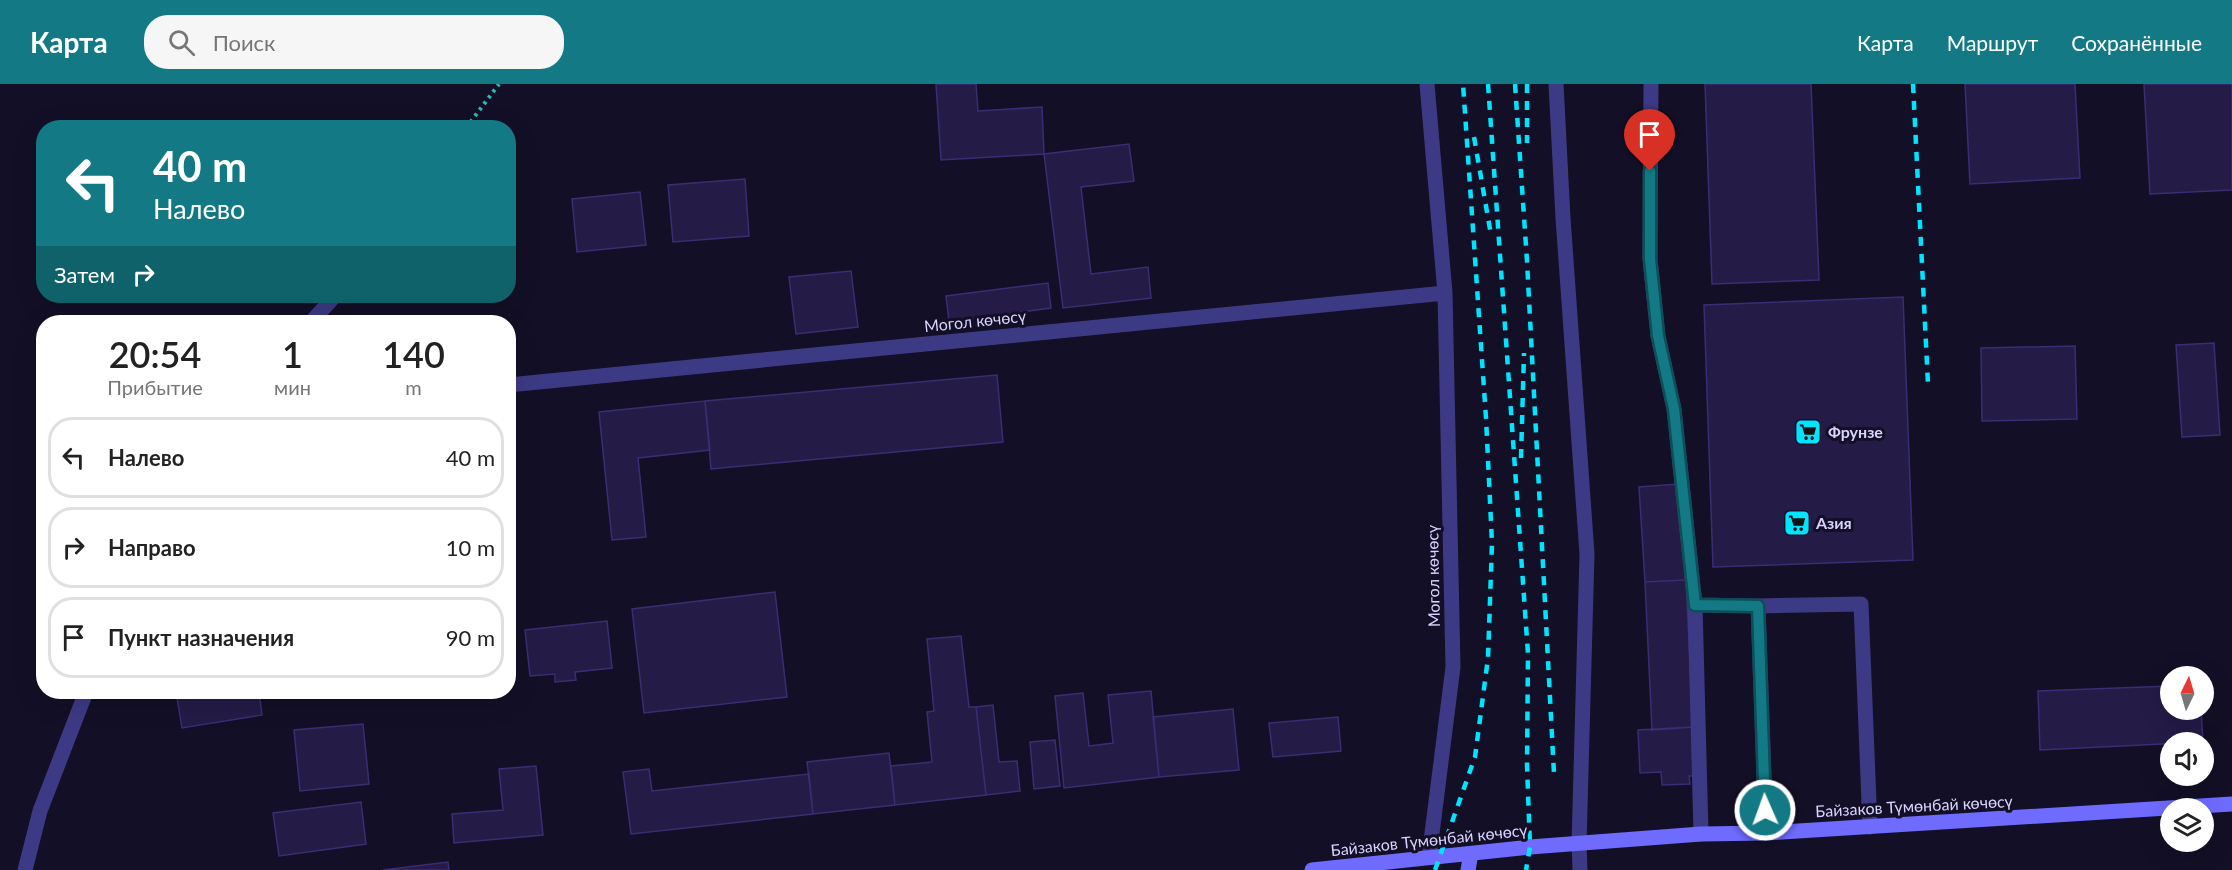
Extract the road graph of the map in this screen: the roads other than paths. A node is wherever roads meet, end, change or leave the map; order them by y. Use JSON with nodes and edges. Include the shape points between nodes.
{"nodes":[{"id":1,"x":1427,"y":84,"type":"edge"},
{"id":2,"x":1556,"y":84,"type":"edge"},
{"id":3,"x":1651,"y":84,"type":"edge"},
{"id":4,"x":1445,"y":293,"type":"junction"},
{"id":5,"x":329,"y":303,"type":"edge"},
{"id":6,"x":318,"y":315,"type":"edge"},
{"id":7,"x":516,"y":384,"type":"edge"},
{"id":8,"x":1695,"y":605,"type":"junction"},
{"id":9,"x":1758,"y":606,"type":"junction"},
{"id":10,"x":83,"y":699,"type":"edge"},
{"id":11,"x":2232,"y":804,"type":"edge"},
{"id":12,"x":1870,"y":826,"type":"junction"},
{"id":13,"x":1766,"y":833,"type":"junction"},
{"id":14,"x":1701,"y":834,"type":"junction"},
{"id":15,"x":1579,"y":844,"type":"junction"},
{"id":16,"x":1472,"y":854,"type":"junction"},
{"id":17,"x":1429,"y":857,"type":"junction"},
{"id":18,"x":26,"y":870,"type":"edge"},
{"id":19,"x":1312,"y":870,"type":"edge"},
{"id":20,"x":1468,"y":870,"type":"edge"},
{"id":21,"x":1580,"y":870,"type":"edge"}],
"edges":[{"from":1,"to":4,"type":"street","name":"Могол көчөсү"},
{"from":2,"to":15,"type":"street","via":[[1587,554]]},
{"from":3,"to":8,"type":"street","via":[[1650,259],[1658,336],[1674,409]]},
{"from":4,"to":7,"type":"street","name":"Могол көчөсү"},
{"from":4,"to":17,"type":"street","name":"Могол көчөсү","via":[[1453,667]]},
{"from":5,"to":6,"type":"street"},
{"from":8,"to":9,"type":"street"},
{"from":8,"to":14,"type":"street"},
{"from":9,"to":12,"type":"street","via":[[1861,604]]},
{"from":9,"to":13,"type":"street"},
{"from":10,"to":18,"type":"street","via":[[40,811]]},
{"from":11,"to":12,"type":"main road","name":"Байзаков Түмөнбай көчөсү"},
{"from":12,"to":13,"type":"main road","name":"Байзаков Түмөнбай көчөсү"},
{"from":13,"to":14,"type":"main road","name":"Байзаков Түмөнбай көчөсү"},
{"from":14,"to":15,"type":"main road","name":"Байзаков Түмөнбай көчөсү"},
{"from":15,"to":16,"type":"main road","name":"Байзаков Түмөнбай көчөсү"},
{"from":15,"to":21,"type":"street"},
{"from":16,"to":17,"type":"main road","name":"Байзаков Түмөнбай көчөсү"},
{"from":16,"to":20,"type":"main road"},
{"from":17,"to":19,"type":"main road","name":"Байзаков Түмөнбай көчөсү"}]}
